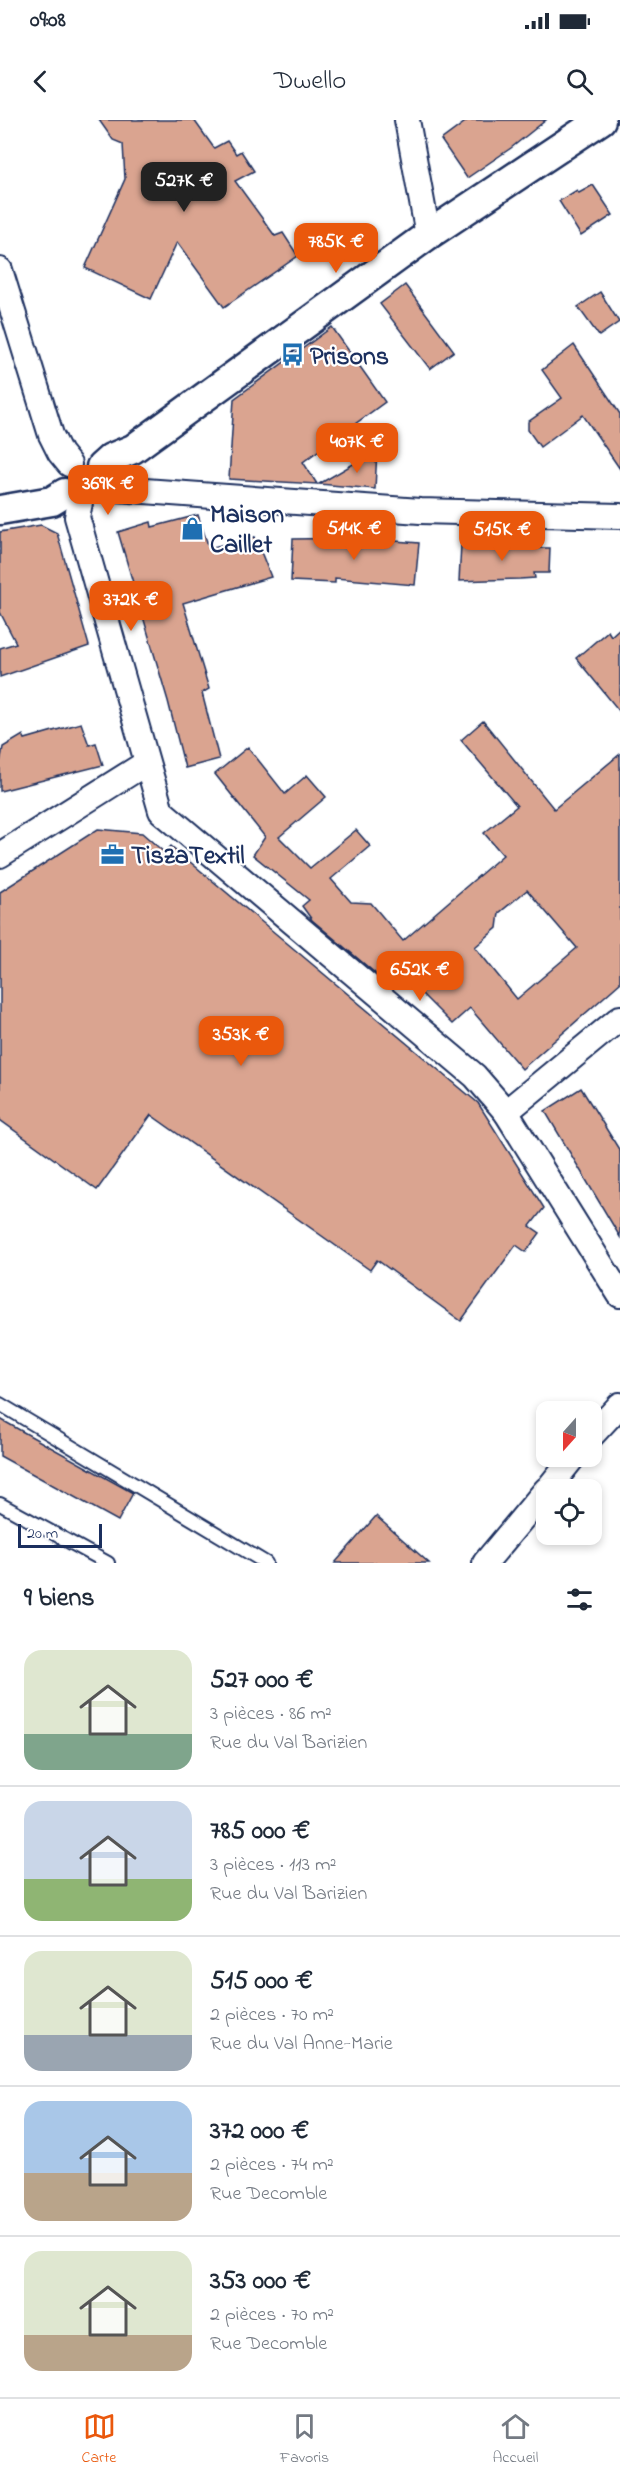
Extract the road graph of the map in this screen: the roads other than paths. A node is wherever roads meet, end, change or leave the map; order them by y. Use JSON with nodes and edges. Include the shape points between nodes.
{"nodes":[{"id":1,"x":407,"y":120,"type":"edge"},
{"id":2,"x":601,"y":120,"type":"edge"},
{"id":3,"x":428,"y":236,"type":"junction"},
{"id":4,"x":0,"y":270,"type":"edge"},
{"id":5,"x":69,"y":464,"type":"junction"},
{"id":6,"x":103,"y":477,"type":"junction"},
{"id":7,"x":72,"y":498,"type":"junction"},
{"id":8,"x":0,"y":510,"type":"edge"},
{"id":9,"x":616,"y":522,"type":"edge"},
{"id":10,"x":146,"y":763,"type":"junction"},
{"id":11,"x":0,"y":855,"type":"edge"},
{"id":12,"x":620,"y":1018,"type":"edge"},
{"id":13,"x":506,"y":1112,"type":"junction"},
{"id":14,"x":620,"y":1295,"type":"edge"},
{"id":15,"x":0,"y":1404,"type":"edge"},
{"id":16,"x":620,"y":1405,"type":"edge"},
{"id":17,"x":602,"y":1424,"type":"edge"},
{"id":18,"x":565,"y":1467,"type":"edge"},
{"id":19,"x":555,"y":1479,"type":"edge"},
{"id":20,"x":536,"y":1502,"type":"edge"},
{"id":21,"x":0,"y":1504,"type":"edge"},
{"id":22,"x":108,"y":1563,"type":"edge"},
{"id":23,"x":266,"y":1563,"type":"edge"},
{"id":24,"x":485,"y":1563,"type":"edge"}],
"edges":[{"from":1,"to":3,"type":"street"},
{"from":2,"to":3,"type":"street"},
{"from":3,"to":6,"type":"street","via":[[133,449],[111,458]]},
{"from":4,"to":5,"type":"street","via":[[51,435]]},
{"from":5,"to":6,"type":"street","via":[[88,460]]},
{"from":5,"to":7,"type":"street","via":[[61,478]]},
{"from":6,"to":7,"type":"street","via":[[101,495],[96,500]]},
{"from":6,"to":9,"type":"street","via":[[117,489]]},
{"from":7,"to":8,"type":"street"},
{"from":7,"to":10,"type":"street"},
{"from":10,"to":11,"type":"street"},
{"from":10,"to":13,"type":"street","via":[[161,811],[475,1076]]},
{"from":12,"to":13,"type":"street"},
{"from":13,"to":14,"type":"street"},
{"from":15,"to":23,"type":"lane"},
{"from":16,"to":17,"type":"street"},
{"from":18,"to":19,"type":"street"},
{"from":20,"to":24,"type":"street"},
{"from":21,"to":22,"type":"lane"}]}
